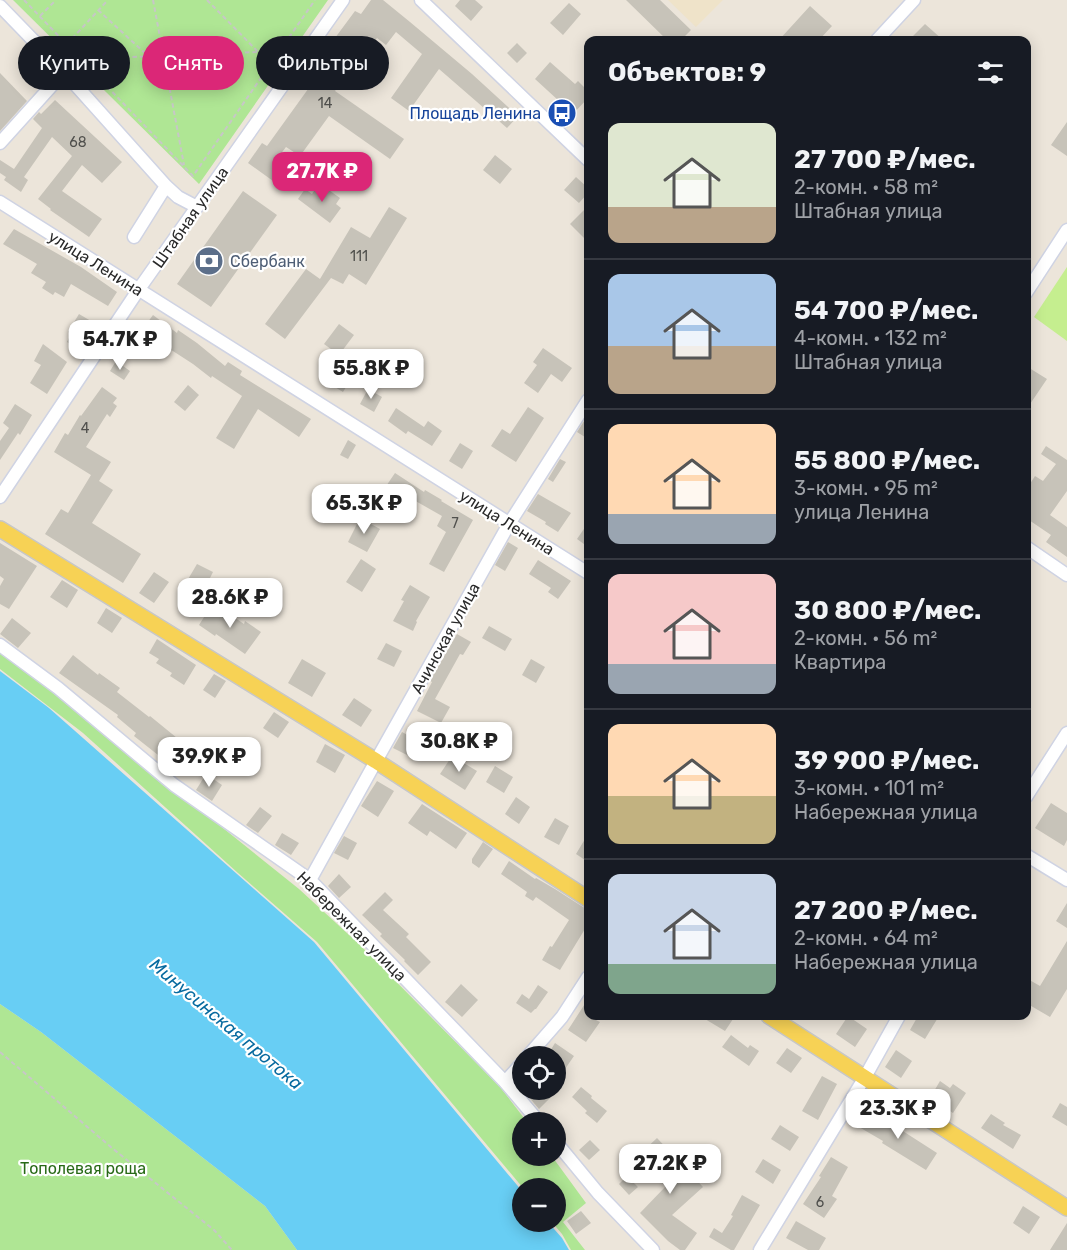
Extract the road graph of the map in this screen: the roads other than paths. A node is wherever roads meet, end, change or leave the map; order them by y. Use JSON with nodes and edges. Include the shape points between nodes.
{"nodes":[{"id":1,"x":343,"y":0,"type":"edge"},
{"id":2,"x":421,"y":0,"type":"edge"},
{"id":3,"x":914,"y":0,"type":"edge"},
{"id":4,"x":0,"y":6,"type":"edge"},
{"id":5,"x":29,"y":36,"type":"edge"},
{"id":6,"x":881,"y":36,"type":"edge"},
{"id":7,"x":48,"y":90,"type":"edge"},
{"id":8,"x":80,"y":90,"type":"edge"},
{"id":9,"x":0,"y":143,"type":"edge"},
{"id":10,"x":584,"y":156,"type":"edge"},
{"id":11,"x":166,"y":186,"type":"junction"},
{"id":12,"x":0,"y":202,"type":"edge"},
{"id":13,"x":197,"y":207,"type":"junction"},
{"id":14,"x":1067,"y":230,"type":"edge"},
{"id":15,"x":134,"y":237,"type":"dead end"},
{"id":16,"x":1031,"y":285,"type":"edge"},
{"id":17,"x":139,"y":290,"type":"junction"},
{"id":18,"x":584,"y":406,"type":"edge"},
{"id":19,"x":0,"y":497,"type":"edge"},
{"id":20,"x":509,"y":524,"type":"junction"},
{"id":21,"x":0,"y":529,"type":"edge"},
{"id":22,"x":1031,"y":550,"type":"edge"},
{"id":23,"x":584,"y":571,"type":"edge"},
{"id":24,"x":1067,"y":575,"type":"edge"},
{"id":25,"x":0,"y":645,"type":"edge"},
{"id":26,"x":1067,"y":734,"type":"edge"},
{"id":27,"x":376,"y":761,"type":"junction"},
{"id":28,"x":1031,"y":789,"type":"edge"},
{"id":29,"x":1031,"y":858,"type":"edge"},
{"id":30,"x":310,"y":880,"type":"junction"},
{"id":31,"x":1067,"y":880,"type":"edge"},
{"id":32,"x":584,"y":896,"type":"edge"},
{"id":33,"x":584,"y":983,"type":"edge"},
{"id":34,"x":775,"y":1020,"type":"edge"},
{"id":35,"x":897,"y":1020,"type":"edge"},
{"id":36,"x":537,"y":1046,"type":"edge"},
{"id":37,"x":512,"y":1075,"type":"edge"},
{"id":38,"x":865,"y":1077,"type":"junction"},
{"id":39,"x":506,"y":1082,"type":"junction"},
{"id":40,"x":531,"y":1112,"type":"edge"},
{"id":41,"x":566,"y":1155,"type":"edge"},
{"id":42,"x":1067,"y":1208,"type":"edge"},
{"id":43,"x":653,"y":1250,"type":"edge"},
{"id":44,"x":760,"y":1250,"type":"edge"}],
"edges":[{"from":1,"to":13,"type":"street","name":"Штабная улица"},
{"from":2,"to":10,"type":"street"},
{"from":3,"to":6,"type":"street"},
{"from":4,"to":5,"type":"street"},
{"from":7,"to":9,"type":"street"},
{"from":8,"to":11,"type":"street"},
{"from":11,"to":13,"type":"street"},
{"from":11,"to":15,"type":"street"},
{"from":12,"to":17,"type":"street","name":"улица Ленина"},
{"from":13,"to":17,"type":"street","name":"Штабная улица"},
{"from":14,"to":16,"type":"street"},
{"from":17,"to":19,"type":"street","name":"Штабная улица"},
{"from":17,"to":20,"type":"street","name":"улица Ленина"},
{"from":18,"to":20,"type":"street","name":"Ачинская улица"},
{"from":20,"to":23,"type":"street","name":"улица Ленина"},
{"from":20,"to":27,"type":"street","name":"Ачинская улица"},
{"from":21,"to":27,"type":"main road"},
{"from":22,"to":24,"type":"street"},
{"from":25,"to":30,"type":"street","name":"Набережная улица","via":[[174,784]]},
{"from":26,"to":28,"type":"street"},
{"from":27,"to":30,"type":"street","name":"Ачинская улица"},
{"from":27,"to":32,"type":"main road"},
{"from":29,"to":31,"type":"street"},
{"from":30,"to":39,"type":"street","name":"Набережная улица"},
{"from":33,"to":36,"type":"street"},
{"from":34,"to":38,"type":"main road"},
{"from":35,"to":38,"type":"street"},
{"from":37,"to":39,"type":"street"},
{"from":38,"to":42,"type":"main road"},
{"from":38,"to":44,"type":"street"},
{"from":39,"to":40,"type":"street","name":"Набережная улица"},
{"from":41,"to":43,"type":"street"}]}
